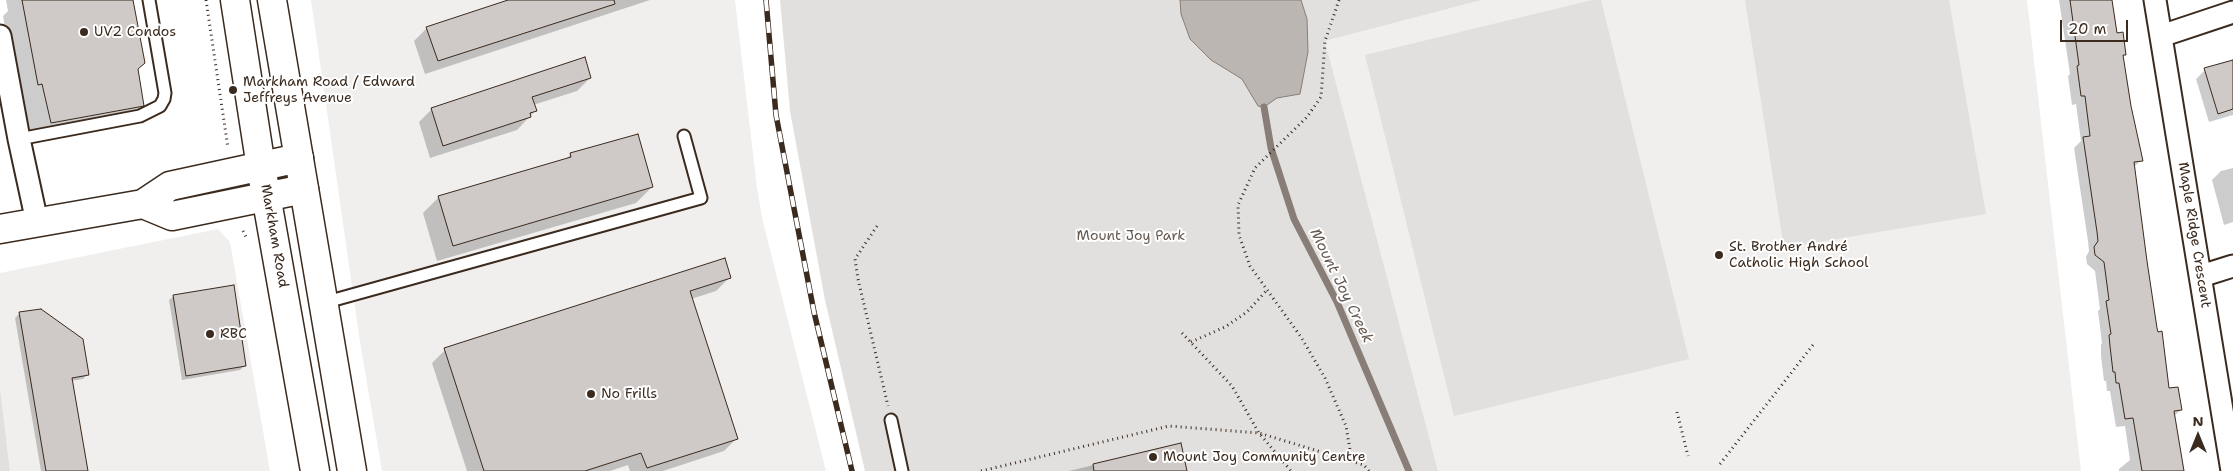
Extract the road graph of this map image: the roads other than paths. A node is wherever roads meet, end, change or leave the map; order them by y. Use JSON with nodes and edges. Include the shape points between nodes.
{"nodes":[{"id":1,"x":149,"y":0,"type":"edge"},
{"id":2,"x":235,"y":0,"type":"edge"},
{"id":3,"x":272,"y":0,"type":"edge"},
{"id":4,"x":2155,"y":0,"type":"edge"},
{"id":5,"x":2233,"y":12,"type":"edge"},
{"id":6,"x":0,"y":36,"type":"edge"},
{"id":7,"x":2161,"y":36,"type":"junction"},
{"id":8,"x":684,"y":136,"type":"dead end"},
{"id":9,"x":19,"y":139,"type":"junction"},
{"id":10,"x":299,"y":158,"type":"junction"},
{"id":11,"x":261,"y":167,"type":"junction"},
{"id":12,"x":304,"y":189,"type":"junction"},
{"id":13,"x":267,"y":197,"type":"junction"},
{"id":14,"x":142,"y":204,"type":"junction"},
{"id":15,"x":37,"y":222,"type":"junction"},
{"id":16,"x":0,"y":229,"type":"edge"},
{"id":17,"x":2233,"y":266,"type":"edge"},
{"id":18,"x":2202,"y":276,"type":"junction"},
{"id":19,"x":324,"y":303,"type":"junction"},
{"id":20,"x":891,"y":420,"type":"road end"},
{"id":21,"x":316,"y":471,"type":"edge"},
{"id":22,"x":352,"y":471,"type":"edge"},
{"id":23,"x":902,"y":471,"type":"edge"},
{"id":24,"x":2232,"y":471,"type":"edge"}],
"edges":[{"from":1,"to":9,"type":"lane","via":[[165,93],[160,106],[140,116]]},
{"from":2,"to":11,"type":"main road","name":"Markham Road"},
{"from":3,"to":10,"type":"main road"},
{"from":4,"to":7,"type":"street","name":"Maple Ridge Crescent"},
{"from":5,"to":7,"type":"street"},
{"from":6,"to":9,"type":"street"},
{"from":7,"to":18,"type":"street","name":"Maple Ridge Crescent"},
{"from":8,"to":19,"type":"lane","via":[[700,198]]},
{"from":9,"to":15,"type":"street"},
{"from":10,"to":11,"type":"main road"},
{"from":10,"to":12,"type":"main road"},
{"from":11,"to":13,"type":"main road","name":"Markham Road"},
{"from":11,"to":14,"type":"main road","via":[[170,186]]},
{"from":12,"to":13,"type":"main road"},
{"from":12,"to":19,"type":"main road"},
{"from":13,"to":14,"type":"main road","via":[[172,216]]},
{"from":13,"to":21,"type":"main road","name":"Markham Road"},
{"from":14,"to":15,"type":"main road"},
{"from":15,"to":16,"type":"main road"},
{"from":17,"to":18,"type":"street"},
{"from":18,"to":24,"type":"street","name":"Maple Ridge Crescent"},
{"from":19,"to":22,"type":"main road"},
{"from":20,"to":23,"type":"lane"}]}
